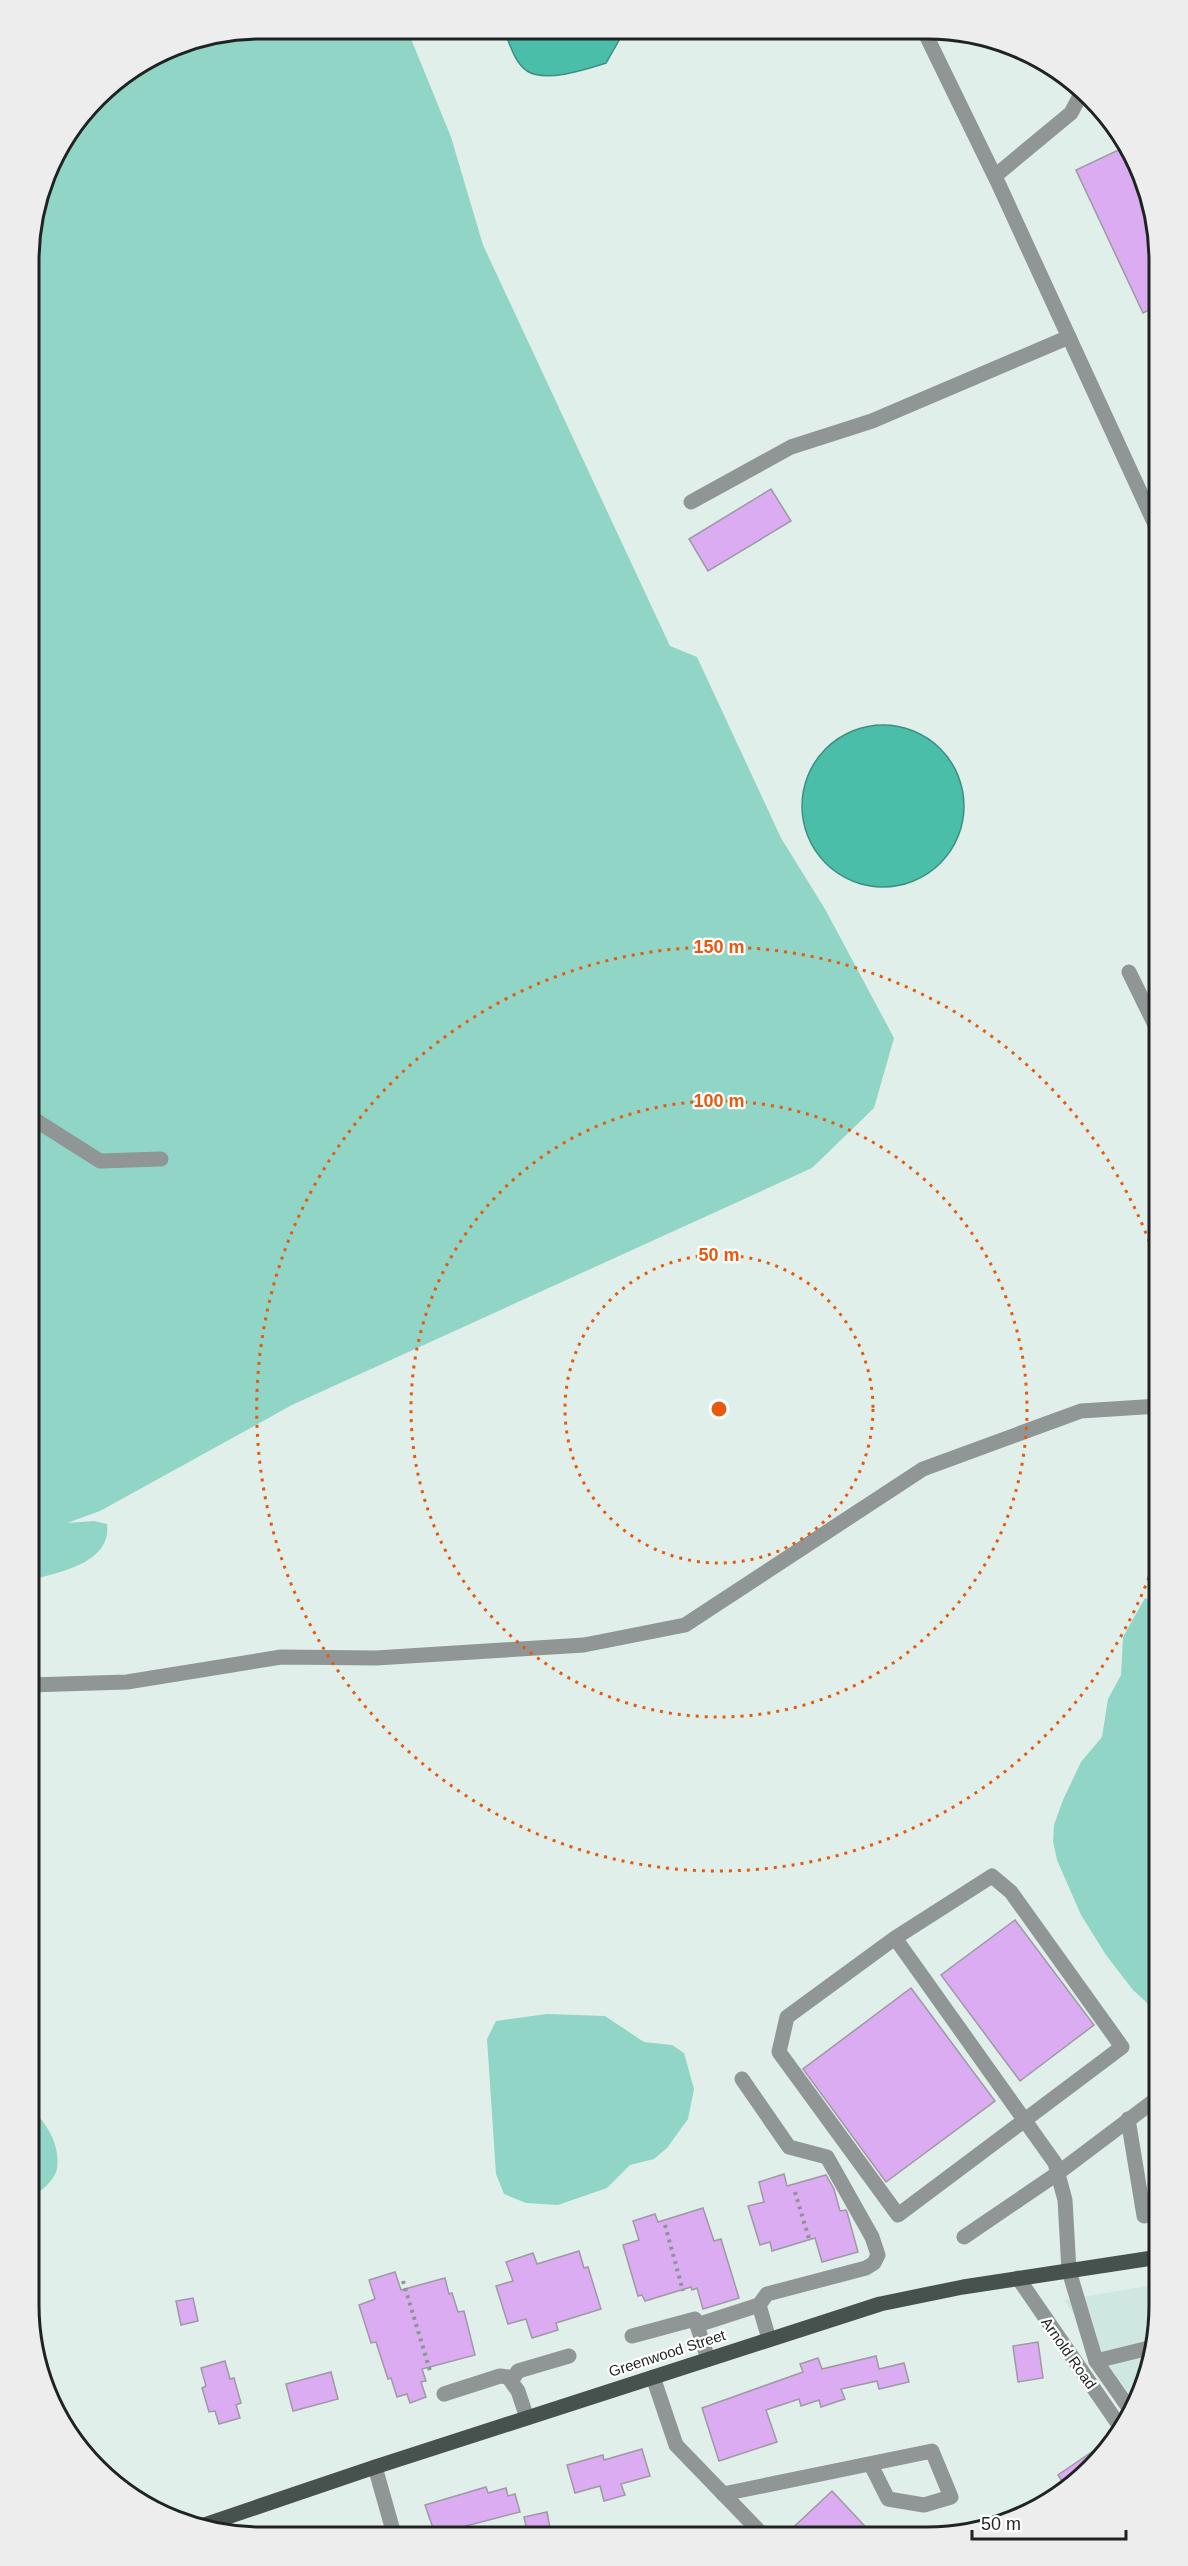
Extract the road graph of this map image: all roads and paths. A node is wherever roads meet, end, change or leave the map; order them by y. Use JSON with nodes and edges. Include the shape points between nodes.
{"nodes":[{"id":1,"x":928,"y":39,"type":"edge"},
{"id":2,"x":1078,"y":99,"type":"edge"},
{"id":3,"x":995,"y":176,"type":"junction"},
{"id":4,"x":1069,"y":337,"type":"junction"},
{"id":5,"x":691,"y":502,"type":"dead end"},
{"id":6,"x":1149,"y":509,"type":"edge"},
{"id":7,"x":1129,"y":972,"type":"dead end"},
{"id":8,"x":1149,"y":1013,"type":"edge"},
{"id":9,"x":39,"y":1122,"type":"edge"},
{"id":10,"x":161,"y":1159,"type":"dead end"},
{"id":11,"x":1149,"y":1407,"type":"edge"},
{"id":12,"x":39,"y":1685,"type":"edge"},
{"id":13,"x":895,"y":1938,"type":"junction"},
{"id":14,"x":742,"y":2079,"type":"dead end"},
{"id":15,"x":1149,"y":2104,"type":"edge"},
{"id":16,"x":1128,"y":2119,"type":"junction"},
{"id":17,"x":1024,"y":2120,"type":"junction"},
{"id":18,"x":1058,"y":2174,"type":"junction"},
{"id":19,"x":795,"y":2192,"type":"dead end"},
{"id":20,"x":1149,"y":2215,"type":"edge"},
{"id":21,"x":665,"y":2225,"type":"dead end"},
{"id":22,"x":964,"y":2237,"type":"dead end"},
{"id":23,"x":810,"y":2242,"type":"dead end"},
{"id":24,"x":1149,"y":2259,"type":"edge"},
{"id":25,"x":1070,"y":2271,"type":"junction"},
{"id":26,"x":1018,"y":2278,"type":"junction"},
{"id":27,"x":403,"y":2281,"type":"dead end"},
{"id":28,"x":683,"y":2291,"type":"dead end"},
{"id":29,"x":759,"y":2305,"type":"junction"},
{"id":30,"x":697,"y":2325,"type":"junction"},
{"id":31,"x":632,"y":2336,"type":"dead end"},
{"id":32,"x":769,"y":2339,"type":"junction"},
{"id":33,"x":1144,"y":2350,"type":"edge"},
{"id":34,"x":569,"y":2356,"type":"dead end"},
{"id":35,"x":708,"y":2359,"type":"junction"},
{"id":36,"x":1096,"y":2361,"type":"junction"},
{"id":37,"x":431,"y":2374,"type":"dead end"},
{"id":38,"x":653,"y":2376,"type":"junction"},
{"id":39,"x":512,"y":2380,"type":"junction"},
{"id":40,"x":444,"y":2394,"type":"dead end"},
{"id":41,"x":1126,"y":2403,"type":"edge"},
{"id":42,"x":527,"y":2418,"type":"junction"},
{"id":43,"x":1116,"y":2421,"type":"edge"},
{"id":44,"x":871,"y":2465,"type":"junction"},
{"id":45,"x":375,"y":2467,"type":"junction"},
{"id":46,"x":723,"y":2494,"type":"junction"},
{"id":47,"x":214,"y":2522,"type":"edge"},
{"id":48,"x":392,"y":2527,"type":"edge"},
{"id":49,"x":755,"y":2527,"type":"edge"}],
"edges":[{"from":1,"to":3,"type":"street"},
{"from":2,"to":3,"type":"street","via":[[1071,113]]},
{"from":3,"to":4,"type":"street"},
{"from":4,"to":5,"type":"street","via":[[872,421],[791,447]]},
{"from":4,"to":6,"type":"street"},
{"from":7,"to":8,"type":"street"},
{"from":9,"to":10,"type":"street","via":[[99,1161]]},
{"from":11,"to":12,"type":"street","via":[[1081,1411],[923,1469],[685,1625],[584,1645],[376,1658],[281,1657],[127,1682]]},
{"from":13,"to":17,"type":"street"},
{"from":13,"to":17,"type":"street","via":[[992,1876],[1011,1892],[1122,2047]]},
{"from":13,"to":17,"type":"street","via":[[787,2017],[779,2052],[898,2215]]},
{"from":14,"to":29,"type":"street","via":[[789,2147],[827,2157],[878,2255],[866,2268],[767,2294]]},
{"from":15,"to":16,"type":"street"},
{"from":16,"to":18,"type":"street"},
{"from":16,"to":20,"type":"street","via":[[1144,2216]]},
{"from":17,"to":18,"type":"street","via":[[1055,2163]]},
{"from":18,"to":22,"type":"street"},
{"from":18,"to":25,"type":"street","via":[[1065,2200]]},
{"from":19,"to":23,"type":"path"},
{"from":21,"to":28,"type":"path"},
{"from":24,"to":25,"type":"main road","name":"Greenwood Street"},
{"from":25,"to":26,"type":"main road","name":"Greenwood Street"},
{"from":25,"to":36,"type":"street"},
{"from":26,"to":32,"type":"main road","name":"Greenwood Street","via":[[890,2302]]},
{"from":26,"to":43,"type":"street","name":"Arnold Road"},
{"from":27,"to":37,"type":"path"},
{"from":29,"to":30,"type":"street"},
{"from":29,"to":32,"type":"street"},
{"from":30,"to":31,"type":"street","via":[[695,2319]]},
{"from":30,"to":35,"type":"street"},
{"from":32,"to":35,"type":"main road","name":"Greenwood Street"},
{"from":33,"to":36,"type":"street"},
{"from":34,"to":39,"type":"street","via":[[518,2371]]},
{"from":35,"to":38,"type":"main road","name":"Greenwood Street"},
{"from":36,"to":41,"type":"street"},
{"from":38,"to":42,"type":"main road","name":"Greenwood Street"},
{"from":38,"to":46,"type":"street","via":[[676,2445]]},
{"from":39,"to":40,"type":"street","via":[[500,2376]]},
{"from":39,"to":42,"type":"street"},
{"from":42,"to":45,"type":"main road","name":"Greenwood Street"},
{"from":44,"to":44,"type":"street","via":[[932,2451],[951,2498],[924,2505],[888,2499]]},
{"from":44,"to":46,"type":"street"},
{"from":45,"to":47,"type":"main road","name":"Greenwood Street"},
{"from":45,"to":48,"type":"street"},
{"from":46,"to":49,"type":"street"}]}
